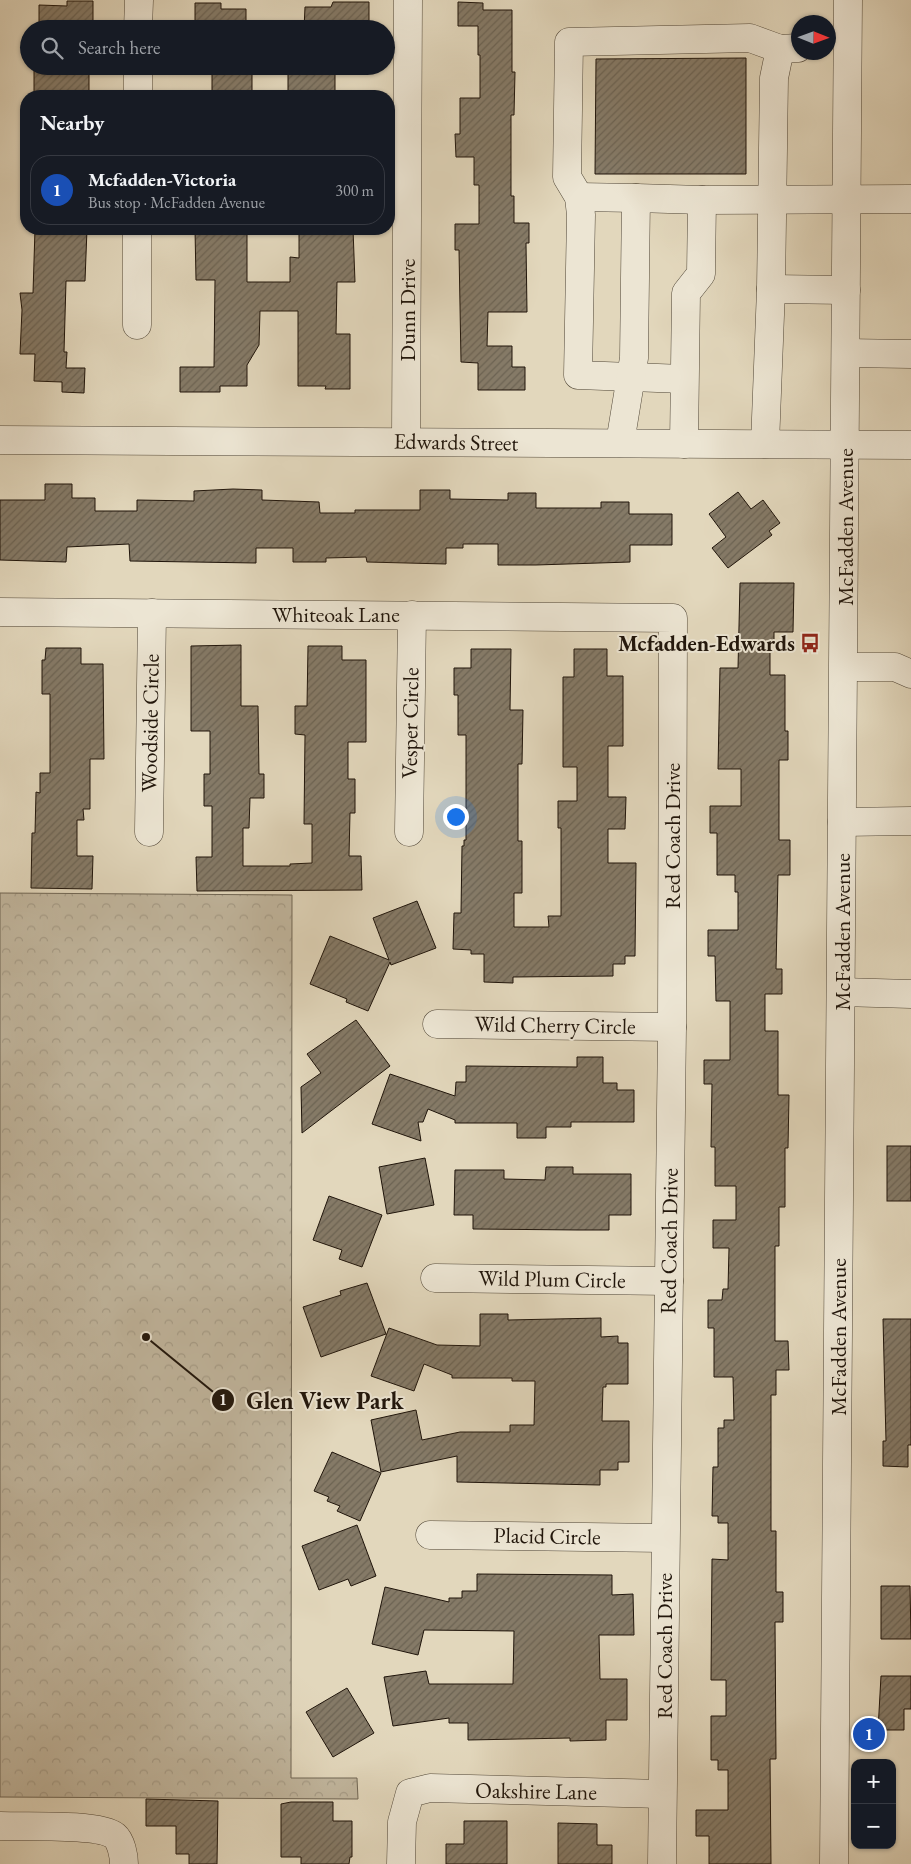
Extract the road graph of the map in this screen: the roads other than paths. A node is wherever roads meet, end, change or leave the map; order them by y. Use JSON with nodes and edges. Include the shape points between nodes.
{"nodes":[{"id":1,"x":139,"y":0,"type":"edge"},
{"id":2,"x":408,"y":0,"type":"edge"},
{"id":3,"x":848,"y":0,"type":"edge"},
{"id":4,"x":138,"y":20,"type":"edge"},
{"id":5,"x":838,"y":46,"type":"edge"},
{"id":6,"x":789,"y":48,"type":"edge"},
{"id":7,"x":138,"y":75,"type":"edge"},
{"id":8,"x":138,"y":90,"type":"edge"},
{"id":9,"x":578,"y":197,"type":"junction"},
{"id":10,"x":636,"y":198,"type":"junction"},
{"id":11,"x":773,"y":198,"type":"junction"},
{"id":12,"x":846,"y":198,"type":"junction"},
{"id":13,"x":911,"y":198,"type":"edge"},
{"id":14,"x":702,"y":200,"type":"junction"},
{"id":15,"x":137,"y":235,"type":"edge"},
{"id":16,"x":771,"y":289,"type":"junction"},
{"id":17,"x":846,"y":290,"type":"junction"},
{"id":18,"x":137,"y":325,"type":"dead end"},
{"id":19,"x":846,"y":353,"type":"junction"},
{"id":20,"x":911,"y":354,"type":"edge"},
{"id":21,"x":631,"y":377,"type":"junction"},
{"id":22,"x":684,"y":379,"type":"junction"},
{"id":23,"x":0,"y":440,"type":"edge"},
{"id":24,"x":406,"y":441,"type":"junction"},
{"id":25,"x":620,"y":443,"type":"junction"},
{"id":26,"x":684,"y":444,"type":"junction"},
{"id":27,"x":765,"y":444,"type":"junction"},
{"id":28,"x":846,"y":445,"type":"junction"},
{"id":29,"x":911,"y":445,"type":"edge"},
{"id":30,"x":0,"y":612,"type":"edge"},
{"id":31,"x":152,"y":613,"type":"junction"},
{"id":32,"x":412,"y":615,"type":"junction"},
{"id":33,"x":673,"y":618,"type":"joint"},
{"id":34,"x":844,"y":667,"type":"junction"},
{"id":35,"x":911,"y":674,"type":"edge"},
{"id":36,"x":911,"y":821,"type":"edge"},
{"id":37,"x":842,"y":822,"type":"junction"},
{"id":38,"x":149,"y":832,"type":"dead end"},
{"id":39,"x":409,"y":832,"type":"dead end"},
{"id":40,"x":841,"y":992,"type":"junction"},
{"id":41,"x":911,"y":994,"type":"edge"},
{"id":42,"x":437,"y":1024,"type":"dead end"},
{"id":43,"x":672,"y":1027,"type":"junction"},
{"id":44,"x":435,"y":1278,"type":"dead end"},
{"id":45,"x":669,"y":1281,"type":"junction"},
{"id":46,"x":430,"y":1535,"type":"dead end"},
{"id":47,"x":664,"y":1538,"type":"junction"},
{"id":48,"x":662,"y":1794,"type":"junction"},
{"id":49,"x":0,"y":1826,"type":"edge"},
{"id":50,"x":124,"y":1864,"type":"edge"},
{"id":51,"x":402,"y":1864,"type":"edge"},
{"id":52,"x":662,"y":1864,"type":"edge"},
{"id":53,"x":834,"y":1864,"type":"edge"}],
"edges":[{"from":1,"to":4,"type":"street"},
{"from":2,"to":24,"type":"street","name":"Dunn Drive"},
{"from":3,"to":5,"type":"street","name":"McFadden Avenue"},
{"from":5,"to":12,"type":"street","name":"McFadden Avenue"},
{"from":6,"to":9,"type":"street","via":[[750,38],[569,42],[567,177]]},
{"from":6,"to":11,"type":"street","via":[[774,78]]},
{"from":7,"to":8,"type":"street"},
{"from":9,"to":10,"type":"street"},
{"from":9,"to":21,"type":"street","via":[[581,215],[578,375]]},
{"from":10,"to":14,"type":"street"},
{"from":10,"to":21,"type":"street"},
{"from":11,"to":12,"type":"street"},
{"from":11,"to":14,"type":"street"},
{"from":11,"to":16,"type":"street"},
{"from":12,"to":13,"type":"street"},
{"from":12,"to":17,"type":"street","name":"McFadden Avenue"},
{"from":14,"to":22,"type":"street","via":[[701,274],[686,293]]},
{"from":15,"to":18,"type":"street"},
{"from":16,"to":17,"type":"street"},
{"from":16,"to":27,"type":"street"},
{"from":17,"to":19,"type":"street","name":"McFadden Avenue"},
{"from":19,"to":20,"type":"street"},
{"from":19,"to":28,"type":"street","name":"McFadden Avenue"},
{"from":21,"to":22,"type":"street"},
{"from":21,"to":25,"type":"street"},
{"from":22,"to":26,"type":"street"},
{"from":23,"to":24,"type":"street","name":"Edwards Street"},
{"from":24,"to":25,"type":"street","name":"Edwards Street"},
{"from":25,"to":26,"type":"street","name":"Edwards Street"},
{"from":26,"to":27,"type":"street","name":"Edwards Street"},
{"from":27,"to":28,"type":"street","name":"Edwards Street"},
{"from":28,"to":29,"type":"street","name":"Edwards Street"},
{"from":28,"to":34,"type":"street","name":"McFadden Avenue"},
{"from":30,"to":31,"type":"street","name":"Whiteoak Lane"},
{"from":31,"to":32,"type":"street","name":"Whiteoak Lane"},
{"from":31,"to":38,"type":"street","name":"Woodside Circle"},
{"from":32,"to":33,"type":"street","name":"Whiteoak Lane"},
{"from":32,"to":39,"type":"street","name":"Vesper Circle"},
{"from":33,"to":43,"type":"street","name":"Red Coach Drive"},
{"from":34,"to":35,"type":"street","via":[[895,667]]},
{"from":34,"to":37,"type":"street","name":"McFadden Avenue"},
{"from":36,"to":37,"type":"street"},
{"from":37,"to":40,"type":"street","name":"McFadden Avenue"},
{"from":40,"to":41,"type":"street"},
{"from":40,"to":53,"type":"street","name":"McFadden Avenue"},
{"from":42,"to":43,"type":"street","name":"Wild Cherry Circle"},
{"from":43,"to":45,"type":"street","name":"Red Coach Drive"},
{"from":44,"to":45,"type":"street","name":"Wild Plum Circle"},
{"from":45,"to":47,"type":"street","name":"Red Coach Drive"},
{"from":46,"to":47,"type":"street","name":"Placid Circle"},
{"from":47,"to":48,"type":"street","name":"Red Coach Drive"},
{"from":48,"to":51,"type":"street","name":"Oakshire Lane","via":[[430,1788],[410,1793],[402,1822]]},
{"from":48,"to":52,"type":"street","name":"Red Coach Drive"},
{"from":49,"to":50,"type":"street","via":[[99,1828],[116,1836]]}]}
